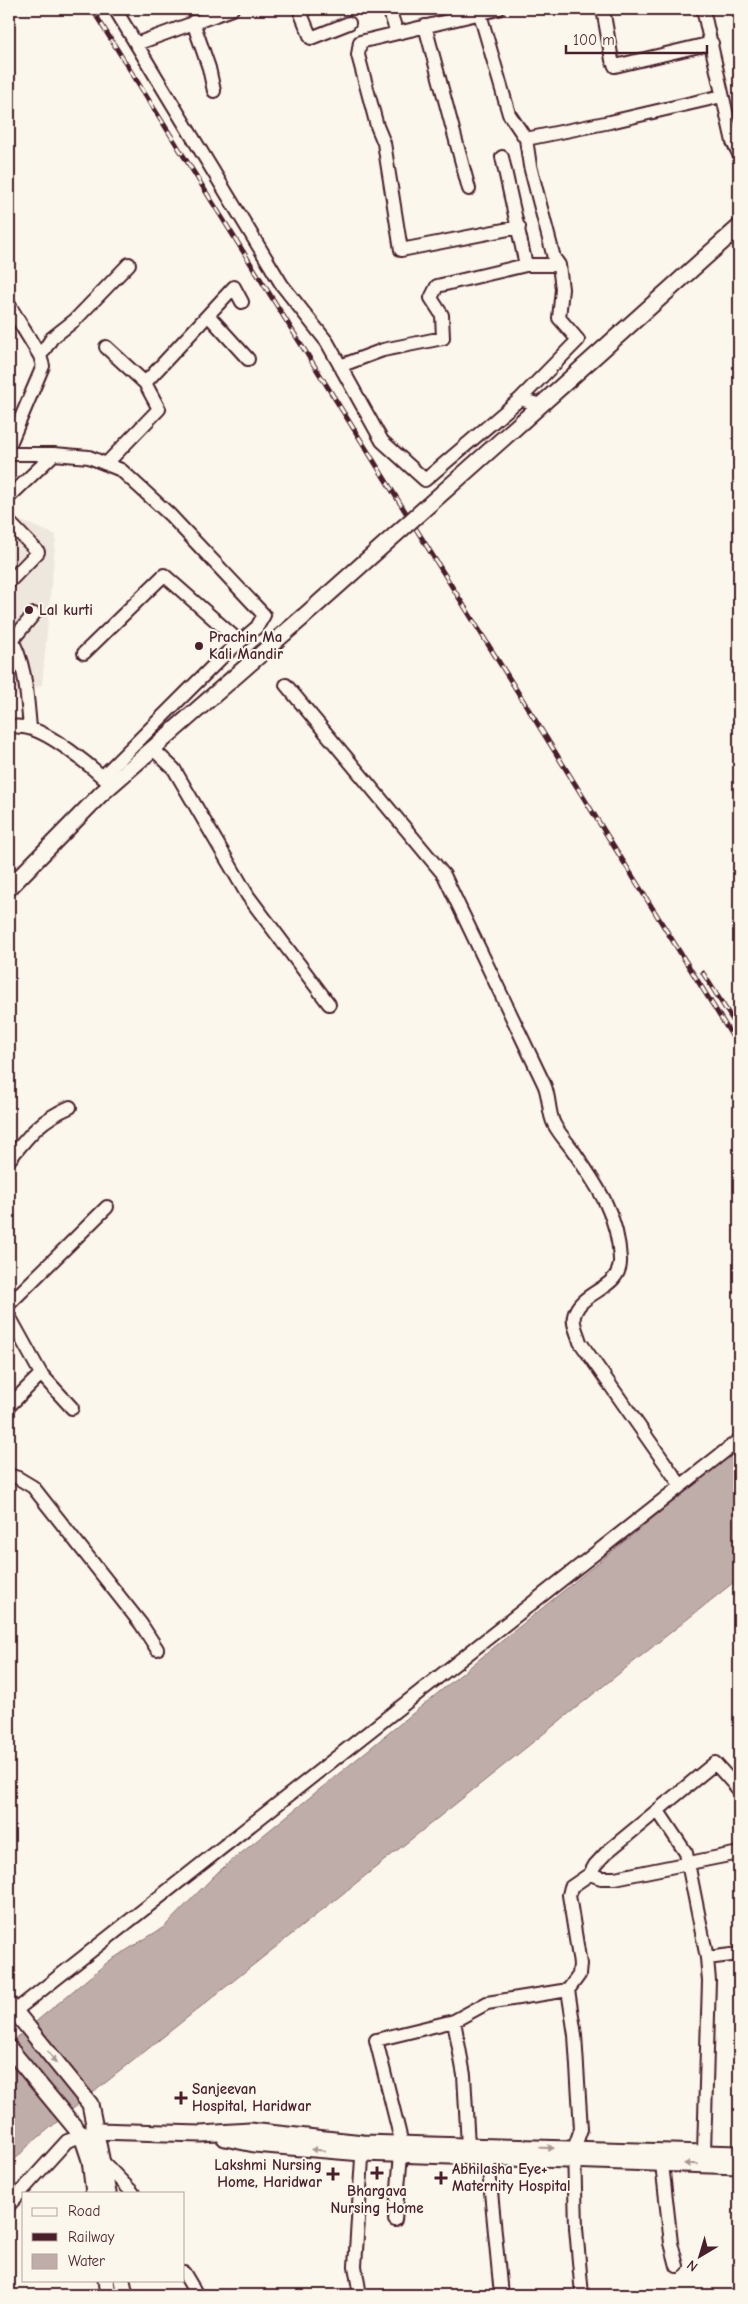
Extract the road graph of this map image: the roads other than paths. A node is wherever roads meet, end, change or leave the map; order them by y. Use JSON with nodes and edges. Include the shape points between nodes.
{"nodes":[{"id":1,"x":115,"y":9,"type":"edge"},
{"id":2,"x":232,"y":9,"type":"edge"},
{"id":3,"x":299,"y":9,"type":"edge"},
{"id":4,"x":389,"y":9,"type":"edge"},
{"id":5,"x":498,"y":9,"type":"edge"},
{"id":6,"x":604,"y":9,"type":"edge"},
{"id":7,"x":703,"y":9,"type":"edge"},
{"id":8,"x":480,"y":14,"type":"junction"},
{"id":9,"x":193,"y":22,"type":"junction"},
{"id":10,"x":349,"y":23,"type":"dead end"},
{"id":11,"x":425,"y":26,"type":"junction"},
{"id":12,"x":397,"y":33,"type":"junction"},
{"id":13,"x":712,"y":42,"type":"junction"},
{"id":14,"x":136,"y":44,"type":"junction"},
{"id":15,"x":214,"y":91,"type":"dead end"},
{"id":16,"x":722,"y":96,"type":"junction"},
{"id":17,"x":526,"y":139,"type":"junction"},
{"id":18,"x":739,"y":154,"type":"edge"},
{"id":19,"x":502,"y":157,"type":"dead end"},
{"id":20,"x":469,"y":189,"type":"dead end"},
{"id":21,"x":519,"y":227,"type":"junction"},
{"id":22,"x":739,"y":227,"type":"edge"},
{"id":23,"x":129,"y":264,"type":"dead end"},
{"id":24,"x":559,"y":264,"type":"junction"},
{"id":25,"x":526,"y":265,"type":"junction"},
{"id":26,"x":242,"y":302,"type":"dead end"},
{"id":27,"x":9,"y":305,"type":"edge"},
{"id":28,"x":208,"y":315,"type":"junction"},
{"id":29,"x":106,"y":347,"type":"dead end"},
{"id":30,"x":40,"y":356,"type":"junction"},
{"id":31,"x":248,"y":359,"type":"dead end"},
{"id":32,"x":340,"y":366,"type":"junction"},
{"id":33,"x":145,"y":384,"type":"junction"},
{"id":34,"x":520,"y":399,"type":"junction"},
{"id":35,"x":541,"y":405,"type":"junction"},
{"id":36,"x":9,"y":446,"type":"edge"},
{"id":37,"x":9,"y":454,"type":"edge"},
{"id":38,"x":54,"y":454,"type":"junction"},
{"id":39,"x":106,"y":464,"type":"junction"},
{"id":40,"x":9,"y":497,"type":"edge"},
{"id":41,"x":9,"y":523,"type":"edge"},
{"id":42,"x":9,"y":582,"type":"edge"},
{"id":43,"x":34,"y":614,"type":"dead end"},
{"id":44,"x":10,"y":640,"type":"edge"},
{"id":45,"x":240,"y":642,"type":"junction"},
{"id":46,"x":84,"y":653,"type":"dead end"},
{"id":47,"x":286,"y":685,"type":"dead end"},
{"id":48,"x":9,"y":726,"type":"edge"},
{"id":49,"x":30,"y":728,"type":"junction"},
{"id":50,"x":153,"y":749,"type":"junction"},
{"id":51,"x":107,"y":781,"type":"junction"},
{"id":52,"x":9,"y":888,"type":"edge"},
{"id":53,"x":329,"y":1004,"type":"dead end"},
{"id":54,"x":70,"y":1107,"type":"dead end"},
{"id":55,"x":9,"y":1160,"type":"edge"},
{"id":56,"x":107,"y":1207,"type":"dead end"},
{"id":57,"x":9,"y":1304,"type":"edge"},
{"id":58,"x":9,"y":1316,"type":"edge"},
{"id":59,"x":41,"y":1374,"type":"junction"},
{"id":60,"x":9,"y":1406,"type":"edge"},
{"id":61,"x":72,"y":1408,"type":"dead end"},
{"id":62,"x":739,"y":1440,"type":"edge"},
{"id":63,"x":9,"y":1475,"type":"edge"},
{"id":64,"x":681,"y":1486,"type":"junction"},
{"id":65,"x":157,"y":1649,"type":"dead end"},
{"id":66,"x":739,"y":1790,"type":"edge"},
{"id":67,"x":658,"y":1811,"type":"junction"},
{"id":68,"x":739,"y":1853,"type":"edge"},
{"id":69,"x":689,"y":1863,"type":"junction"},
{"id":70,"x":590,"y":1874,"type":"junction"},
{"id":71,"x":739,"y":1954,"type":"edge"},
{"id":72,"x":707,"y":1958,"type":"junction"},
{"id":73,"x":568,"y":1990,"type":"junction"},
{"id":74,"x":15,"y":2011,"type":"edge"},
{"id":75,"x":454,"y":2021,"type":"junction"},
{"id":76,"x":9,"y":2048,"type":"edge"},
{"id":77,"x":89,"y":2134,"type":"junction"},
{"id":78,"x":468,"y":2146,"type":"junction"},
{"id":79,"x":363,"y":2148,"type":"junction"},
{"id":80,"x":402,"y":2149,"type":"junction"},
{"id":81,"x":487,"y":2152,"type":"junction"},
{"id":82,"x":704,"y":2152,"type":"junction"},
{"id":83,"x":739,"y":2154,"type":"edge"},
{"id":84,"x":574,"y":2155,"type":"junction"},
{"id":85,"x":661,"y":2157,"type":"junction"},
{"id":86,"x":102,"y":2161,"type":"junction"},
{"id":87,"x":739,"y":2166,"type":"edge"},
{"id":88,"x":94,"y":2192,"type":"edge"},
{"id":89,"x":108,"y":2192,"type":"edge"},
{"id":90,"x":132,"y":2192,"type":"edge"},
{"id":91,"x":9,"y":2205,"type":"edge"},
{"id":92,"x":395,"y":2220,"type":"dead end"},
{"id":93,"x":677,"y":2266,"type":"dead end"},
{"id":94,"x":185,"y":2275,"type":"edge"},
{"id":95,"x":106,"y":2282,"type":"edge"},
{"id":96,"x":122,"y":2282,"type":"edge"},
{"id":97,"x":108,"y":2295,"type":"edge"},
{"id":98,"x":125,"y":2295,"type":"edge"},
{"id":99,"x":197,"y":2295,"type":"edge"},
{"id":100,"x":360,"y":2295,"type":"edge"},
{"id":101,"x":502,"y":2295,"type":"edge"},
{"id":102,"x":582,"y":2295,"type":"edge"}],
"edges":[{"from":1,"to":14,"type":"street"},
{"from":2,"to":9,"type":"street"},
{"from":3,"to":10,"type":"street","via":[[311,38]]},
{"from":4,"to":12,"type":"street"},
{"from":5,"to":8,"type":"street"},
{"from":6,"to":13,"type":"street","via":[[612,60],[616,66]]},
{"from":7,"to":13,"type":"street"},
{"from":8,"to":11,"type":"street"},
{"from":8,"to":17,"type":"street","via":[[509,114]]},
{"from":9,"to":14,"type":"street"},
{"from":9,"to":15,"type":"street"},
{"from":11,"to":12,"type":"street"},
{"from":11,"to":20,"type":"street"},
{"from":12,"to":21,"type":"street","via":[[360,42],[358,55],[384,143],[401,250]]},
{"from":13,"to":16,"type":"street"},
{"from":14,"to":32,"type":"street","via":[[282,285],[327,342]]},
{"from":16,"to":17,"type":"street"},
{"from":16,"to":18,"type":"street"},
{"from":17,"to":24,"type":"street","via":[[554,258]]},
{"from":19,"to":21,"type":"street"},
{"from":21,"to":25,"type":"street"},
{"from":22,"to":35,"type":"main road"},
{"from":23,"to":30,"type":"street","via":[[82,314],[52,338]]},
{"from":24,"to":25,"type":"street"},
{"from":24,"to":34,"type":"street","via":[[562,289],[559,318],[578,340]]},
{"from":25,"to":32,"type":"street","via":[[437,286],[431,298],[442,315],[443,338],[383,350]]},
{"from":26,"to":28,"type":"street","via":[[234,287]]},
{"from":27,"to":30,"type":"street"},
{"from":28,"to":31,"type":"street"},
{"from":28,"to":33,"type":"street"},
{"from":29,"to":33,"type":"street"},
{"from":30,"to":36,"type":"street","via":[[43,366]]},
{"from":32,"to":34,"type":"street","via":[[382,441],[425,480]]},
{"from":33,"to":39,"type":"street","via":[[160,409]]},
{"from":34,"to":35,"type":"street"},
{"from":35,"to":50,"type":"main road","bridge":true},
{"from":37,"to":38,"type":"street"},
{"from":38,"to":39,"type":"street","via":[[89,457]]},
{"from":38,"to":40,"type":"street"},
{"from":39,"to":45,"type":"street","via":[[121,470],[170,515],[264,615],[257,627]]},
{"from":41,"to":42,"type":"street","via":[[38,552]]},
{"from":43,"to":44,"type":"street"},
{"from":44,"to":49,"type":"street","via":[[19,651]]},
{"from":45,"to":46,"type":"street","via":[[164,575]]},
{"from":45,"to":51,"type":"street"},
{"from":47,"to":64,"type":"street","via":[[444,875],[544,1084],[554,1123],[604,1197],[616,1232],[619,1269],[612,1281],[578,1308],[574,1316],[575,1326],[580,1342]]},
{"from":48,"to":49,"type":"street"},
{"from":49,"to":51,"type":"street","via":[[86,763]]},
{"from":50,"to":51,"type":"main road"},
{"from":50,"to":53,"type":"street","via":[[174,769],[248,896]]},
{"from":51,"to":52,"type":"main road"},
{"from":54,"to":55,"type":"street","via":[[51,1115],[35,1128]]},
{"from":56,"to":57,"type":"street"},
{"from":58,"to":59,"type":"street"},
{"from":59,"to":60,"type":"street"},
{"from":59,"to":61,"type":"street"},
{"from":62,"to":64,"type":"street"},
{"from":63,"to":65,"type":"street","via":[[34,1487]]},
{"from":64,"to":74,"type":"street"},
{"from":66,"to":67,"type":"street","via":[[715,1764]]},
{"from":67,"to":69,"type":"street","via":[[686,1853]]},
{"from":67,"to":70,"type":"street","via":[[607,1852]]},
{"from":68,"to":69,"type":"street"},
{"from":69,"to":70,"type":"street","via":[[615,1878]]},
{"from":69,"to":72,"type":"street"},
{"from":70,"to":73,"type":"street","via":[[571,1887],[569,1896],[580,1964],[579,1976]]},
{"from":71,"to":72,"type":"street"},
{"from":72,"to":82,"type":"street"},
{"from":73,"to":75,"type":"street","via":[[487,2003]]},
{"from":73,"to":84,"type":"street","via":[[575,2035],[581,2128]]},
{"from":74,"to":77,"type":"main road","one_way":true,"via":[[90,2104]]},
{"from":75,"to":78,"type":"street","via":[[464,2075]]},
{"from":75,"to":80,"type":"street","via":[[376,2040]]},
{"from":76,"to":77,"type":"main road","via":[[69,2121]]},
{"from":77,"to":79,"type":"main road","via":[[250,2132]]},
{"from":77,"to":86,"type":"main road"},
{"from":77,"to":88,"type":"main road"},
{"from":77,"to":91,"type":"street","via":[[67,2141]]},
{"from":78,"to":80,"type":"main road"},
{"from":78,"to":81,"type":"main road"},
{"from":79,"to":80,"type":"main road"},
{"from":79,"to":100,"type":"street","via":[[355,2266]]},
{"from":80,"to":81,"type":"main road"},
{"from":80,"to":92,"type":"street"},
{"from":81,"to":84,"type":"main road"},
{"from":81,"to":101,"type":"street"},
{"from":82,"to":83,"type":"main road"},
{"from":82,"to":85,"type":"main road"},
{"from":84,"to":85,"type":"main road"},
{"from":84,"to":102,"type":"street"},
{"from":87,"to":85,"type":"main road","one_way":true},
{"from":85,"to":93,"type":"street"},
{"from":86,"to":89,"type":"main road"},
{"from":86,"to":90,"type":"street"},
{"from":94,"to":99,"type":"street"},
{"from":95,"to":97,"type":"main road"},
{"from":96,"to":98,"type":"main road"}]}
